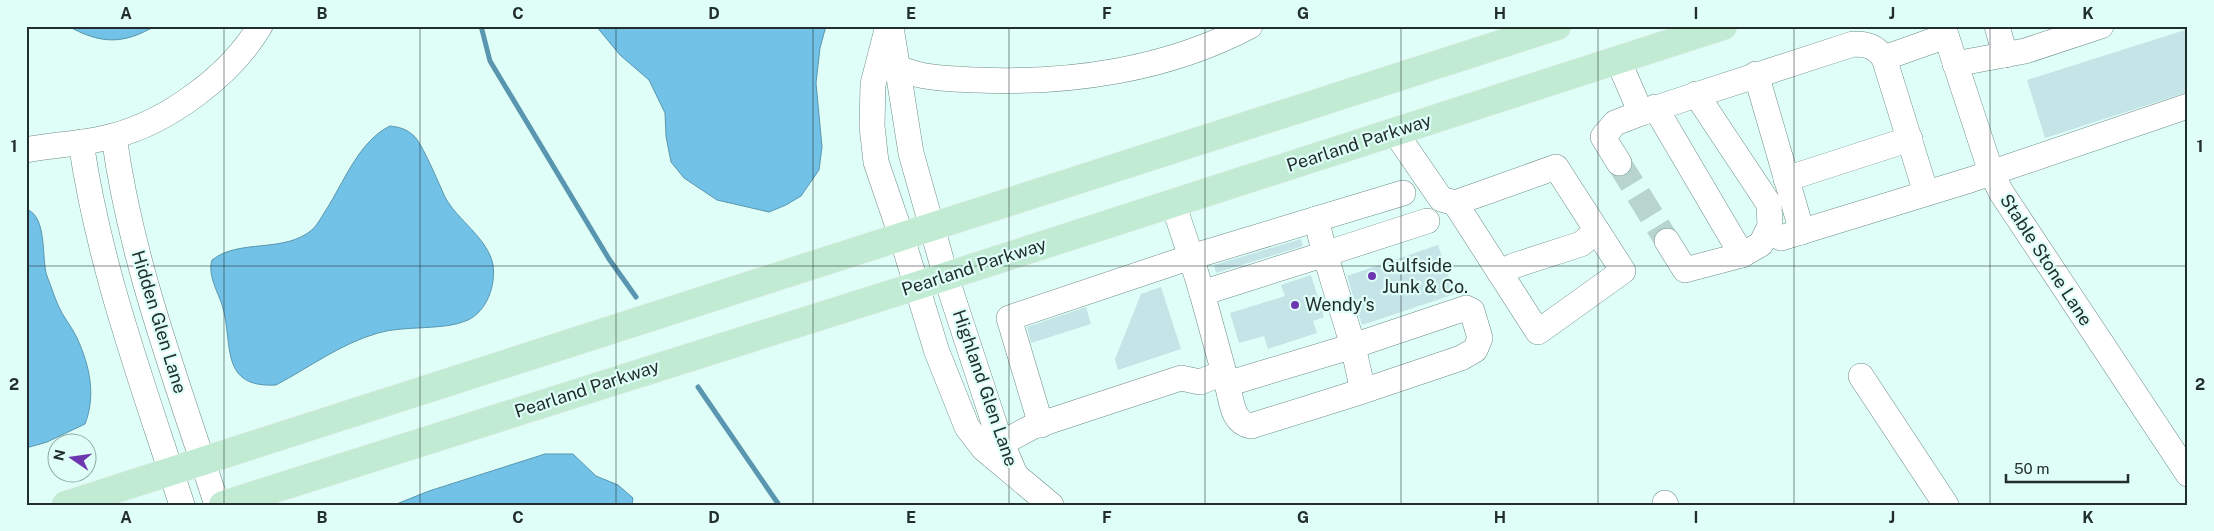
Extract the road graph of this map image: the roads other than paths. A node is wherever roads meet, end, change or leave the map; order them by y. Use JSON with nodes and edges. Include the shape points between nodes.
{"nodes":[{"id":1,"x":260,"y":26,"type":"edge"},
{"id":2,"x":890,"y":26,"type":"edge"},
{"id":3,"x":1250,"y":26,"type":"edge"},
{"id":4,"x":1557,"y":26,"type":"edge"},
{"id":5,"x":1723,"y":26,"type":"edge"},
{"id":6,"x":1997,"y":26,"type":"edge"},
{"id":7,"x":2101,"y":26,"type":"edge"},
{"id":8,"x":1944,"y":31,"type":"edge"},
{"id":9,"x":2005,"y":55,"type":"junction"},
{"id":10,"x":1884,"y":58,"type":"junction"},
{"id":11,"x":1618,"y":60,"type":"junction"},
{"id":12,"x":1955,"y":64,"type":"junction"},
{"id":13,"x":889,"y":66,"type":"junction"},
{"id":14,"x":1756,"y":74,"type":"junction"},
{"id":15,"x":1696,"y":94,"type":"junction"},
{"id":16,"x":2188,"y":106,"type":"edge"},
{"id":17,"x":1648,"y":110,"type":"junction"},
{"id":18,"x":1395,"y":132,"type":"junction"},
{"id":19,"x":114,"y":136,"type":"junction"},
{"id":20,"x":1910,"y":139,"type":"junction"},
{"id":21,"x":81,"y":142,"type":"junction"},
{"id":22,"x":26,"y":150,"type":"edge"},
{"id":23,"x":1619,"y":164,"type":"tunnel mouth"},
{"id":24,"x":1991,"y":172,"type":"junction"},
{"id":25,"x":1786,"y":179,"type":"junction"},
{"id":26,"x":1403,"y":193,"type":"dead end"},
{"id":27,"x":1926,"y":193,"type":"junction"},
{"id":28,"x":1173,"y":203,"type":"junction"},
{"id":29,"x":1455,"y":203,"type":"junction"},
{"id":30,"x":1316,"y":219,"type":"junction"},
{"id":31,"x":1427,"y":221,"type":"dead end"},
{"id":32,"x":932,"y":228,"type":"junction"},
{"id":33,"x":1597,"y":231,"type":"junction"},
{"id":34,"x":902,"y":238,"type":"junction"},
{"id":35,"x":1667,"y":241,"type":"tunnel mouth"},
{"id":36,"x":1325,"y":254,"type":"junction"},
{"id":37,"x":1742,"y":255,"type":"junction"},
{"id":38,"x":1191,"y":257,"type":"junction"},
{"id":39,"x":1500,"y":273,"type":"junction"},
{"id":40,"x":946,"y":276,"type":"junction"},
{"id":41,"x":916,"y":286,"type":"junction"},
{"id":42,"x":1202,"y":294,"type":"junction"},
{"id":43,"x":1353,"y":346,"type":"junction"},
{"id":44,"x":1861,"y":376,"type":"dead end"},
{"id":45,"x":1225,"y":378,"type":"junction"},
{"id":46,"x":1363,"y":391,"type":"junction"},
{"id":47,"x":1041,"y":425,"type":"junction"},
{"id":48,"x":1002,"y":443,"type":"junction"},
{"id":49,"x":203,"y":462,"type":"junction"},
{"id":50,"x":171,"y":471,"type":"junction"},
{"id":51,"x":1015,"y":474,"type":"junction"},
{"id":52,"x":2188,"y":474,"type":"edge"},
{"id":53,"x":66,"y":505,"type":"edge"},
{"id":54,"x":182,"y":505,"type":"edge"},
{"id":55,"x":217,"y":505,"type":"edge"},
{"id":56,"x":223,"y":505,"type":"edge"},
{"id":57,"x":1052,"y":505,"type":"edge"},
{"id":58,"x":1946,"y":505,"type":"edge"}],
"edges":[{"from":1,"to":19,"type":"street","via":[[222,74],[203,90],[159,117]]},
{"from":2,"to":13,"type":"street","name":"Highland Glen Lane"},
{"from":3,"to":13,"type":"street","via":[[1201,48],[1128,69],[1046,80],[920,75]]},
{"from":4,"to":32,"type":"main road"},
{"from":5,"to":11,"type":"main road","name":"Pearland Parkway"},
{"from":6,"to":9,"type":"street"},
{"from":7,"to":9,"type":"street"},
{"from":8,"to":10,"type":"street"},
{"from":8,"to":12,"type":"street","name":"Stable Stone Lane"},
{"from":9,"to":12,"type":"street"},
{"from":10,"to":14,"type":"street","via":[[1868,44],[1853,44]]},
{"from":10,"to":20,"type":"street"},
{"from":11,"to":17,"type":"street"},
{"from":11,"to":18,"type":"main road","name":"Pearland Parkway"},
{"from":12,"to":24,"type":"street","name":"Stable Stone Lane"},
{"from":13,"to":32,"type":"street","name":"Highland Glen Lane"},
{"from":13,"to":34,"type":"street","name":"Highland Glen Lane","via":[[873,84],[872,126],[876,162]]},
{"from":14,"to":15,"type":"street"},
{"from":14,"to":25,"type":"street"},
{"from":15,"to":17,"type":"street"},
{"from":15,"to":37,"type":"street","via":[[1769,204],[1770,226],[1761,244]]},
{"from":16,"to":24,"type":"street"},
{"from":17,"to":23,"type":"street","via":[[1615,123],[1603,137]]},
{"from":17,"to":37,"type":"street"},
{"from":18,"to":28,"type":"main road","name":"Pearland Parkway"},
{"from":18,"to":29,"type":"street","via":[[1441,200]]},
{"from":19,"to":21,"type":"street"},
{"from":19,"to":49,"type":"street","name":"Hidden Glen Lane","via":[[124,203],[136,248]]},
{"from":20,"to":25,"type":"street"},
{"from":20,"to":27,"type":"street"},
{"from":21,"to":22,"type":"street"},
{"from":21,"to":50,"type":"street","name":"Hidden Glen Lane","via":[[92,213],[104,258]]},
{"from":24,"to":27,"type":"street"},
{"from":24,"to":52,"type":"street","name":"Stable Stone Lane","via":[[2000,192]]},
{"from":25,"to":27,"type":"street","via":[[1791,235]]},
{"from":26,"to":30,"type":"street"},
{"from":28,"to":38,"type":"street"},
{"from":28,"to":40,"type":"main road","name":"Pearland Parkway"},
{"from":29,"to":33,"type":"street","via":[[1556,167]]},
{"from":29,"to":39,"type":"street"},
{"from":30,"to":36,"type":"street"},
{"from":30,"to":38,"type":"street"},
{"from":31,"to":36,"type":"street"},
{"from":32,"to":34,"type":"main road"},
{"from":32,"to":40,"type":"street","name":"Highland Glen Lane"},
{"from":33,"to":39,"type":"street","via":[[1581,244]]},
{"from":33,"to":39,"type":"street","via":[[1623,272],[1538,332]]},
{"from":34,"to":41,"type":"street","name":"Highland Glen Lane"},
{"from":34,"to":49,"type":"main road","via":[[597,333]]},
{"from":35,"to":37,"type":"street","via":[[1685,270]]},
{"from":36,"to":42,"type":"street"},
{"from":36,"to":43,"type":"street"},
{"from":38,"to":42,"type":"street"},
{"from":38,"to":47,"type":"street","via":[[1009,318]]},
{"from":40,"to":41,"type":"main road","name":"Pearland Parkway"},
{"from":40,"to":48,"type":"street","name":"Highland Glen Lane"},
{"from":41,"to":51,"type":"street","name":"Highland Glen Lane","via":[[937,352],[967,427],[984,449]]},
{"from":41,"to":56,"type":"main road","name":"Pearland Parkway"},
{"from":42,"to":45,"type":"street"},
{"from":43,"to":45,"type":"street"},
{"from":43,"to":46,"type":"street"},
{"from":43,"to":46,"type":"street","via":[[1466,308],[1472,311],[1478,328],[1480,338],[1475,350],[1468,354]]},
{"from":44,"to":58,"type":"street"},
{"from":45,"to":46,"type":"street","via":[[1236,418],[1251,426]]},
{"from":45,"to":47,"type":"street","via":[[1200,382],[1181,378]]},
{"from":47,"to":48,"type":"street"},
{"from":48,"to":51,"type":"street","name":"Highland Glen Lane"},
{"from":49,"to":50,"type":"main road"},
{"from":49,"to":55,"type":"street","name":"Hidden Glen Lane"},
{"from":50,"to":53,"type":"main road"},
{"from":50,"to":54,"type":"street","name":"Hidden Glen Lane"},
{"from":51,"to":57,"type":"street"}]}
